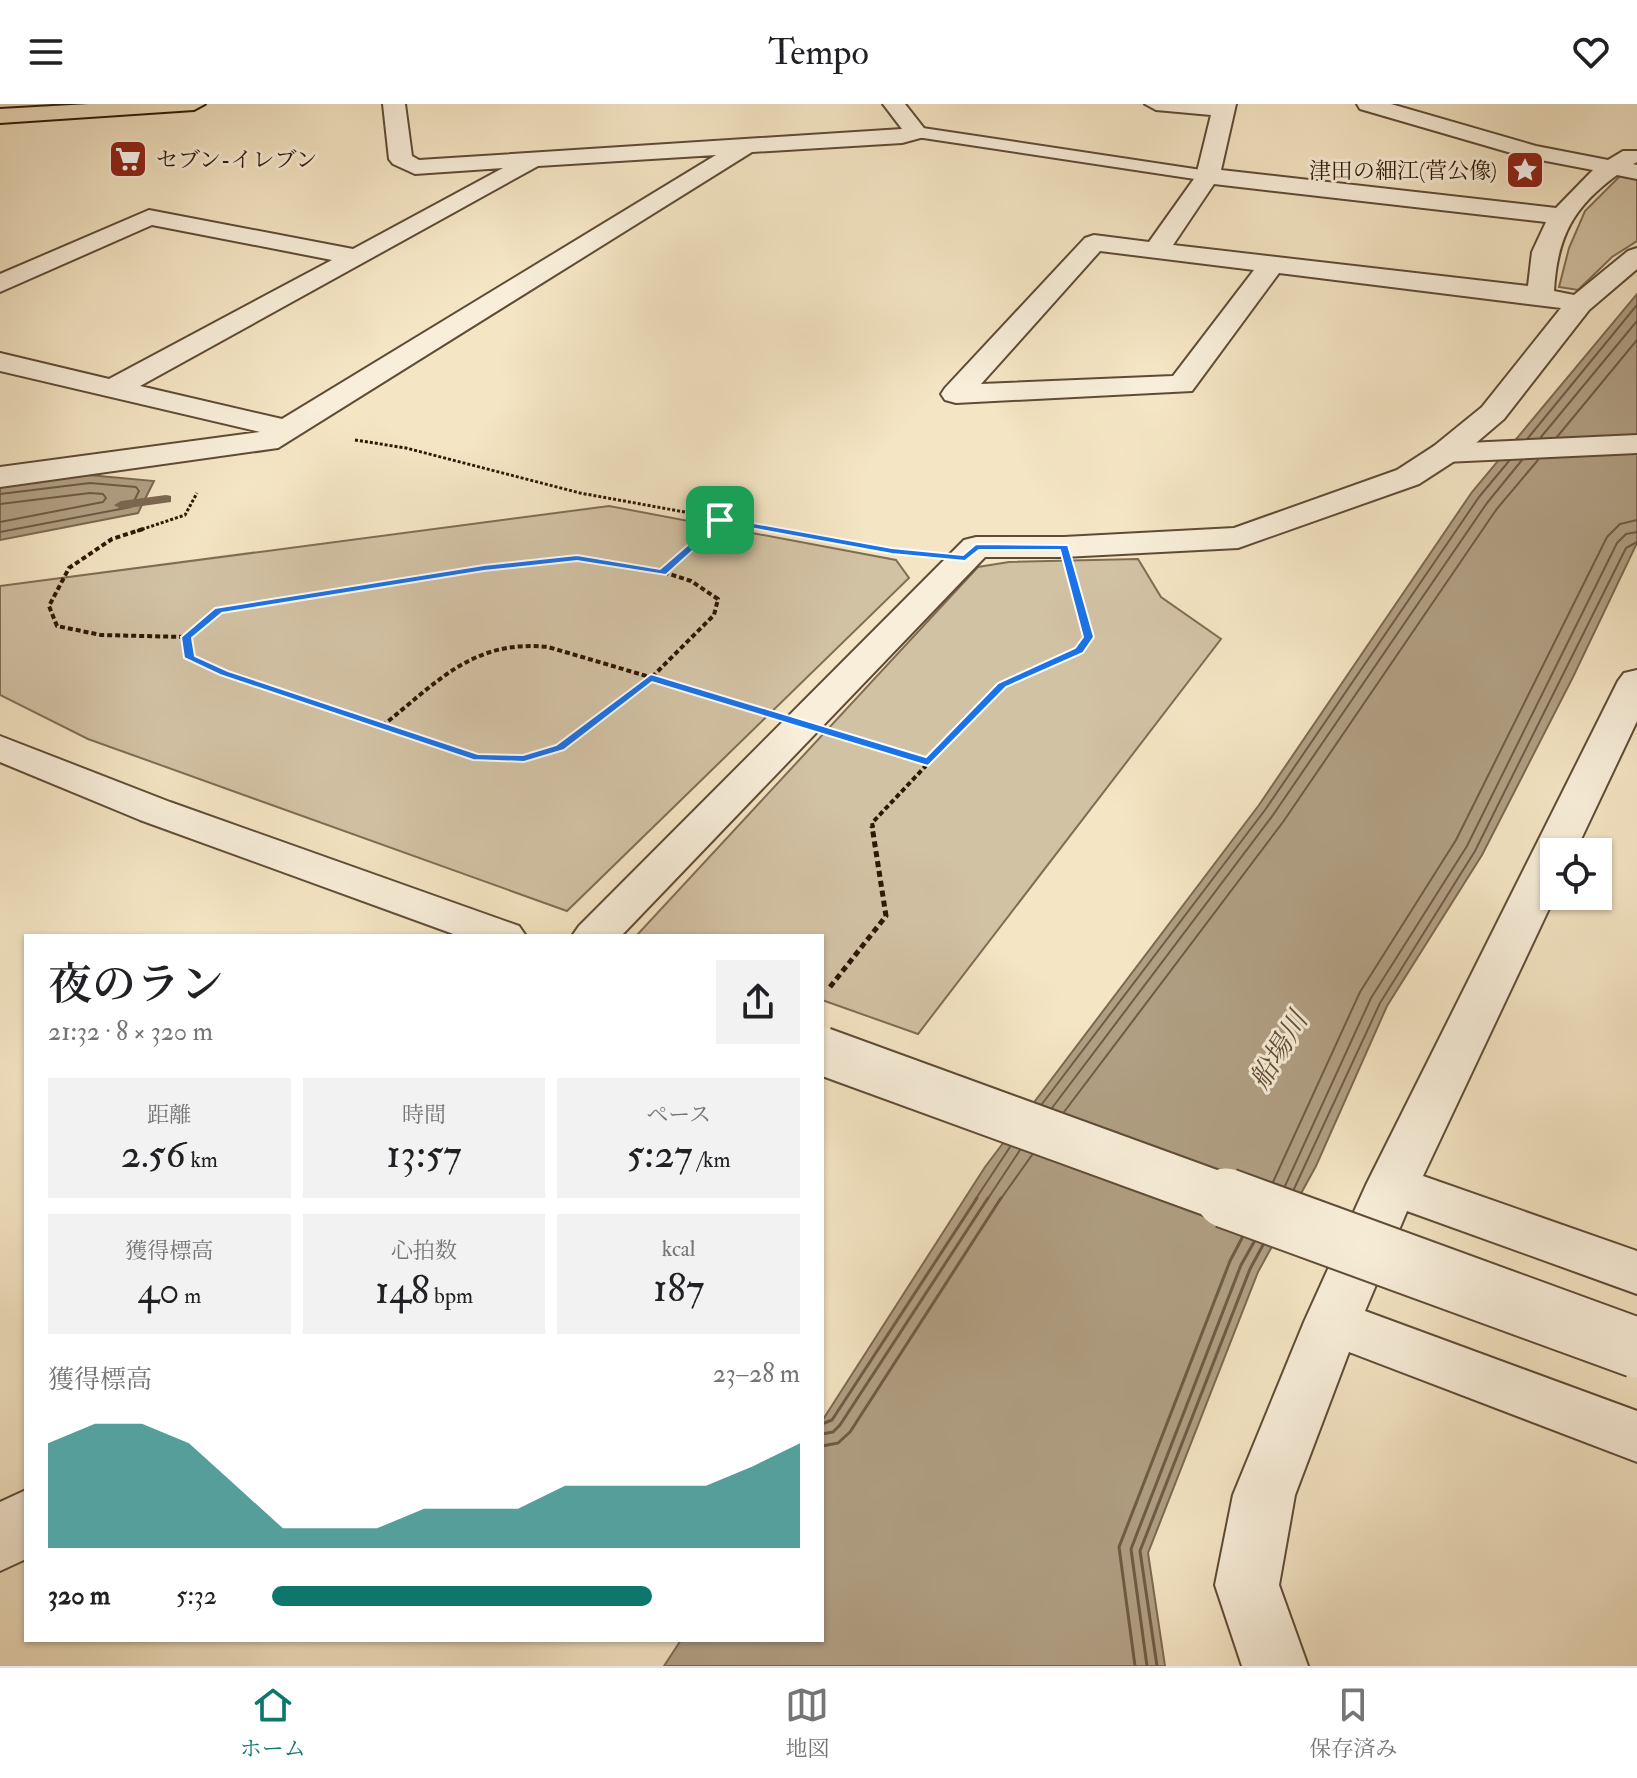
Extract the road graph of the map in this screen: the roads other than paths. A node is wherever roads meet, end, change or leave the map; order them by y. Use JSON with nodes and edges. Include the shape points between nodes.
{"nodes":[{"id":1,"x":194,"y":104,"type":"edge"},
{"id":2,"x":394,"y":104,"type":"edge"},
{"id":3,"x":1156,"y":104,"type":"edge"},
{"id":4,"x":1368,"y":104,"type":"edge"},
{"id":5,"x":895,"y":105,"type":"edge"},
{"id":6,"x":919,"y":105,"type":"edge"},
{"id":7,"x":1224,"y":107,"type":"edge"},
{"id":8,"x":0,"y":116,"type":"edge"},
{"id":9,"x":916,"y":132,"type":"junction"},
{"id":10,"x":745,"y":147,"type":"junction"},
{"id":11,"x":1637,"y":154,"type":"edge"},
{"id":12,"x":538,"y":160,"type":"junction"},
{"id":13,"x":1608,"y":168,"type":"junction"},
{"id":14,"x":1637,"y":172,"type":"edge"},
{"id":15,"x":1208,"y":176,"type":"junction"},
{"id":16,"x":1561,"y":216,"type":"junction"},
{"id":17,"x":1157,"y":249,"type":"junction"},
{"id":18,"x":1637,"y":256,"type":"edge"},
{"id":19,"x":357,"y":257,"type":"junction"},
{"id":20,"x":1271,"y":265,"type":"junction"},
{"id":21,"x":0,"y":284,"type":"edge"},
{"id":22,"x":1540,"y":296,"type":"junction"},
{"id":23,"x":1579,"y":304,"type":"junction"},
{"id":24,"x":0,"y":362,"type":"edge"},
{"id":25,"x":112,"y":389,"type":"junction"},
{"id":26,"x":287,"y":429,"type":"junction"},
{"id":27,"x":1637,"y":444,"type":"edge"},
{"id":28,"x":1445,"y":453,"type":"junction"},
{"id":29,"x":0,"y":477,"type":"edge"},
{"id":30,"x":1637,"y":681,"type":"edge"},
{"id":31,"x":0,"y":748,"type":"edge"},
{"id":32,"x":497,"y":934,"type":"edge"},
{"id":33,"x":597,"y":934,"type":"edge"},
{"id":34,"x":824,"y":1052,"type":"edge"},
{"id":35,"x":1392,"y":1185,"type":"junction"},
{"id":36,"x":1637,"y":1273,"type":"edge"},
{"id":37,"x":1332,"y":1322,"type":"junction"},
{"id":38,"x":1637,"y":1348,"type":"edge"},
{"id":39,"x":1637,"y":1437,"type":"edge"},
{"id":40,"x":24,"y":1519,"type":"edge"},
{"id":41,"x":0,"y":1543,"type":"edge"},
{"id":42,"x":1275,"y":1666,"type":"edge"}],
"edges":[{"from":1,"to":8,"type":"highway"},
{"from":2,"to":12,"type":"street","via":[[401,159],[415,167]]},
{"from":3,"to":7,"type":"street"},
{"from":4,"to":13,"type":"street"},
{"from":5,"to":6,"type":"street"},
{"from":5,"to":9,"type":"street"},
{"from":7,"to":15,"type":"street"},
{"from":9,"to":10,"type":"street"},
{"from":9,"to":15,"type":"lane"},
{"from":10,"to":12,"type":"street"},
{"from":10,"to":26,"type":"street"},
{"from":11,"to":13,"type":"street"},
{"from":12,"to":19,"type":"street"},
{"from":13,"to":14,"type":"street"},
{"from":13,"to":16,"type":"street"},
{"from":15,"to":16,"type":"street"},
{"from":15,"to":17,"type":"street"},
{"from":16,"to":22,"type":"street","via":[[1545,251]]},
{"from":17,"to":20,"type":"street"},
{"from":17,"to":20,"type":"street","via":[[1094,243],[956,394],[1182,385]]},
{"from":18,"to":23,"type":"street"},
{"from":19,"to":21,"type":"street","via":[[149,217]]},
{"from":19,"to":25,"type":"street"},
{"from":20,"to":22,"type":"street"},
{"from":22,"to":23,"type":"street"},
{"from":23,"to":28,"type":"street","via":[[1493,413]]},
{"from":24,"to":25,"type":"street"},
{"from":25,"to":26,"type":"street"},
{"from":26,"to":29,"type":"street","via":[[267,441]]},
{"from":27,"to":28,"type":"street"},
{"from":28,"to":33,"type":"street","via":[[1408,477],[1238,538],[976,547]]},
{"from":30,"to":35,"type":"street"},
{"from":31,"to":32,"type":"street","via":[[155,811]]},
{"from":34,"to":38,"type":"street","bridge":true},
{"from":35,"to":36,"type":"street"},
{"from":35,"to":37,"type":"street"},
{"from":37,"to":39,"type":"street"},
{"from":37,"to":42,"type":"street","via":[[1264,1495],[1247,1585]]},
{"from":40,"to":41,"type":"street"}]}
